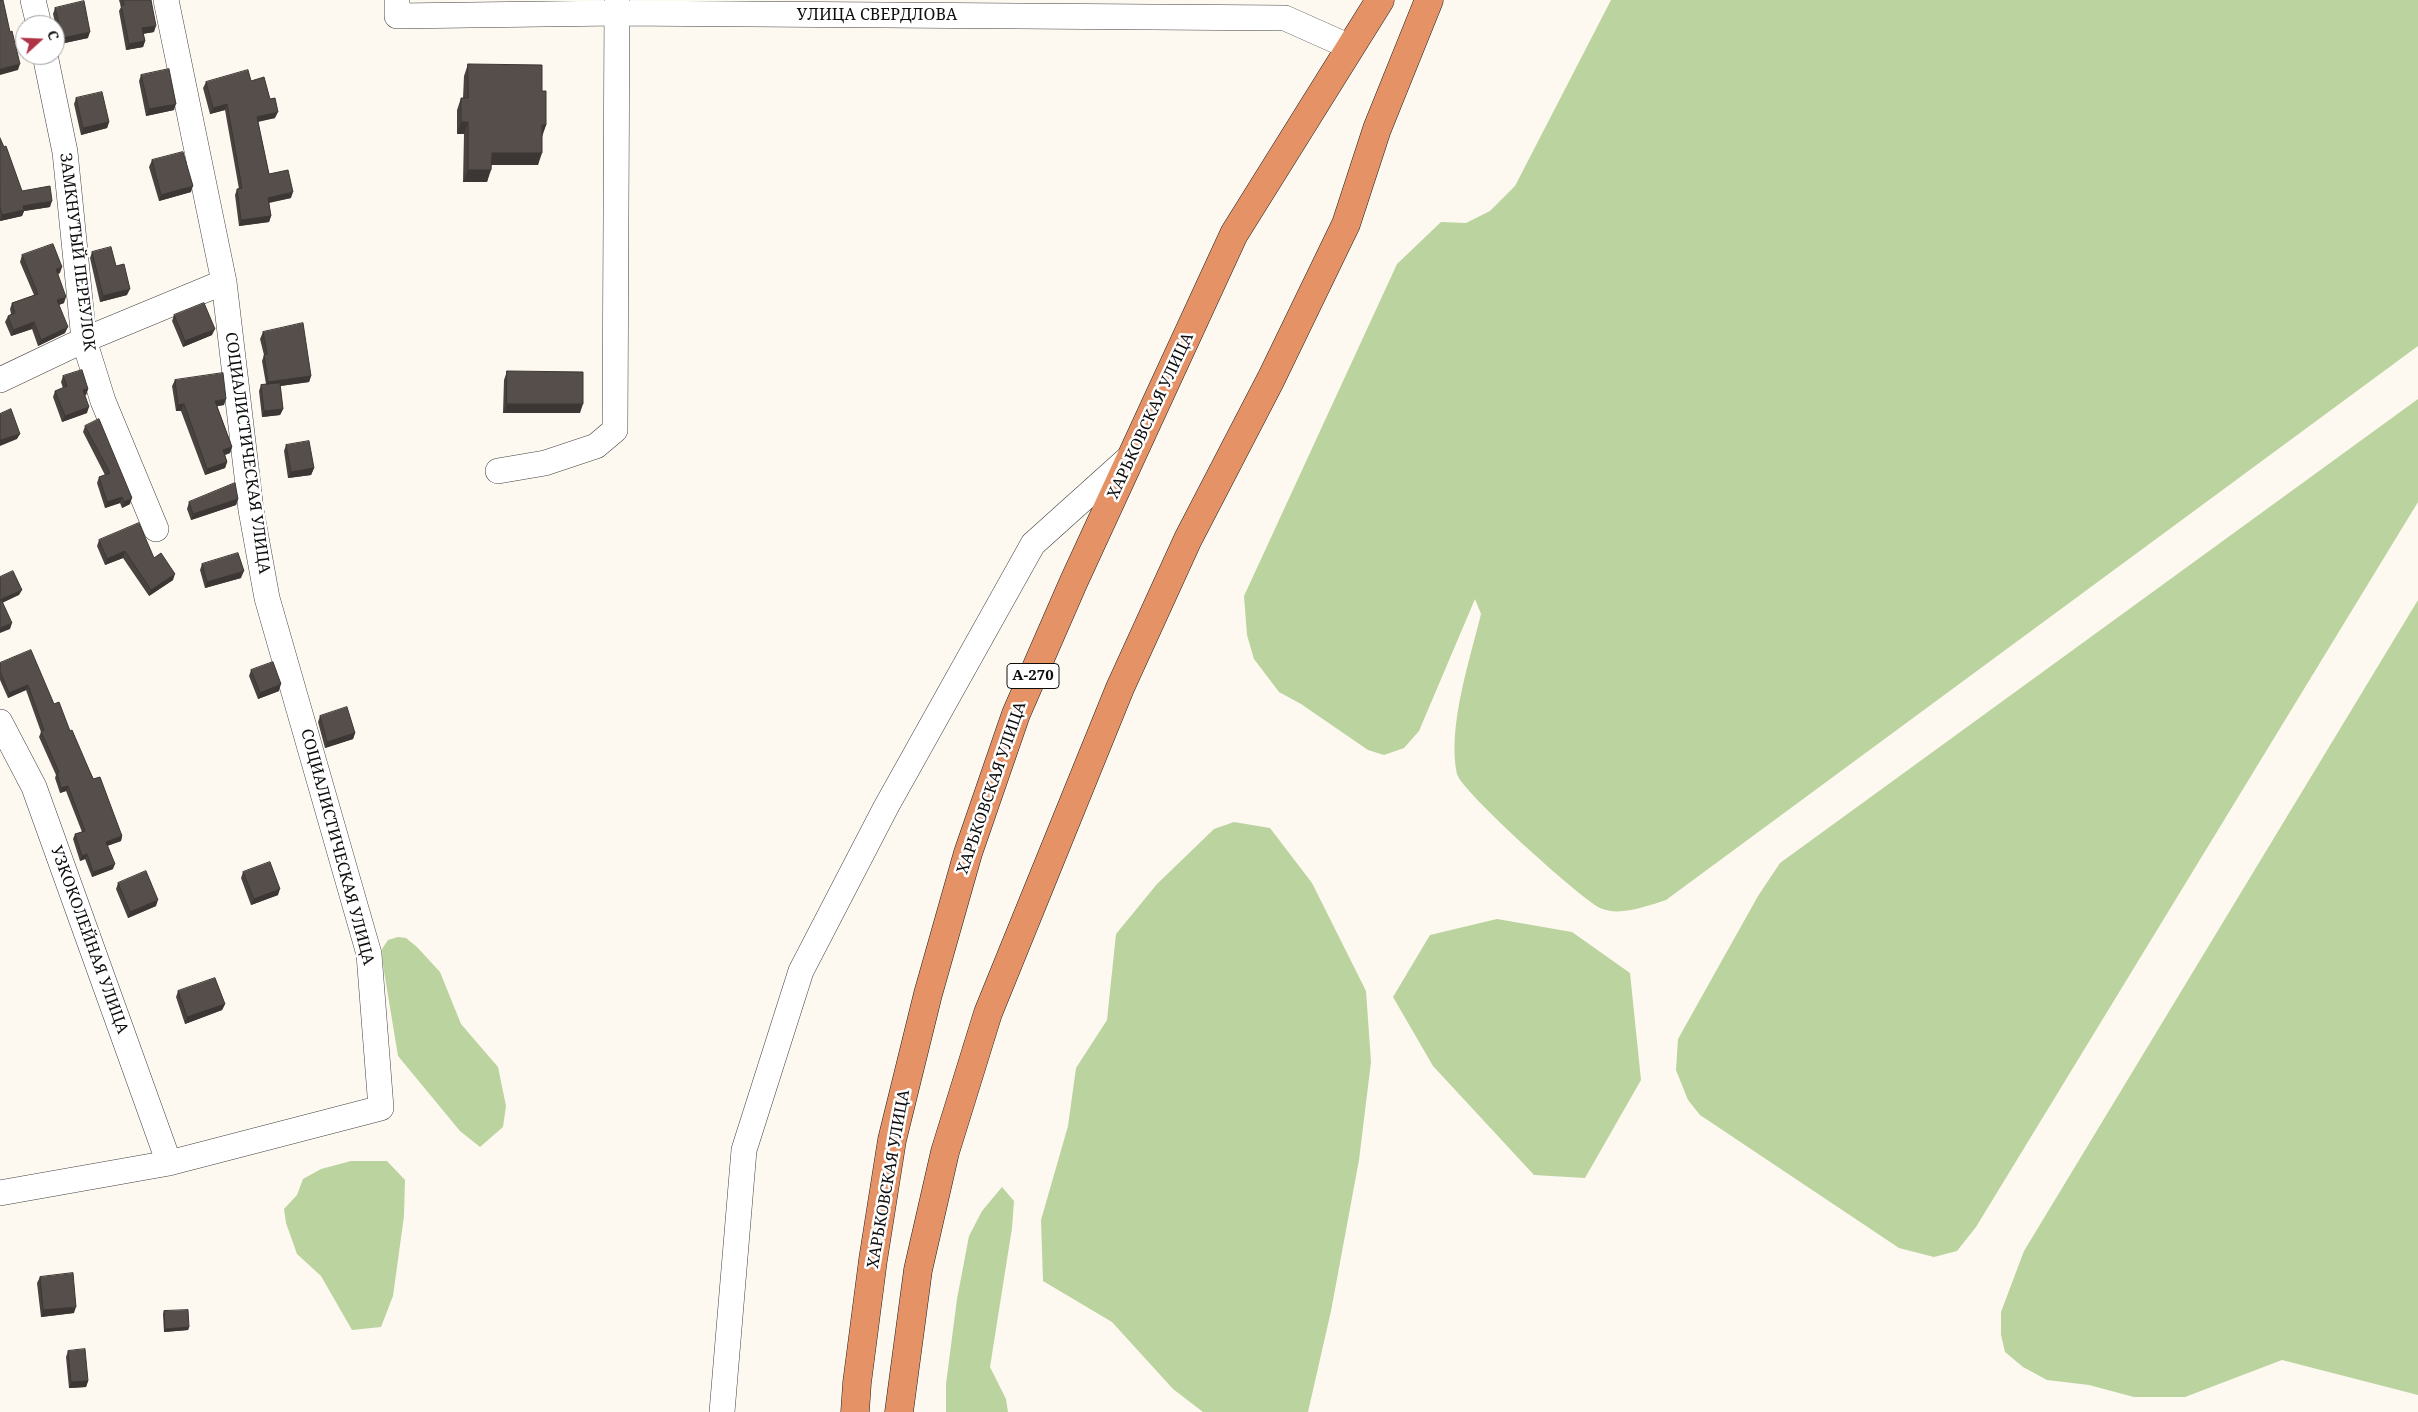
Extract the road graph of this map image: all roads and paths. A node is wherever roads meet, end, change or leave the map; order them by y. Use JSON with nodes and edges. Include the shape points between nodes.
{"nodes":[{"id":1,"x":33,"y":0,"type":"edge"},
{"id":2,"x":166,"y":0,"type":"edge"},
{"id":3,"x":1380,"y":0,"type":"edge"},
{"id":4,"x":1429,"y":0,"type":"edge"},
{"id":5,"x":617,"y":6,"type":"edge"},
{"id":6,"x":397,"y":8,"type":"edge"},
{"id":7,"x":37,"y":15,"type":"edge"},
{"id":8,"x":1350,"y":47,"type":"junction"},
{"id":9,"x":47,"y":65,"type":"edge"},
{"id":10,"x":224,"y":282,"type":"junction"},
{"id":11,"x":84,"y":340,"type":"junction"},
{"id":12,"x":0,"y":380,"type":"edge"},
{"id":13,"x":1133,"y":454,"type":"junction"},
{"id":14,"x":498,"y":471,"type":"dead end"},
{"id":15,"x":156,"y":529,"type":"dead end"},
{"id":16,"x":0,"y":722,"type":"edge"},
{"id":17,"x":169,"y":1163,"type":"junction"},
{"id":18,"x":0,"y":1193,"type":"edge"},
{"id":19,"x":722,"y":1412,"type":"edge"},
{"id":20,"x":855,"y":1412,"type":"edge"},
{"id":21,"x":899,"y":1412,"type":"edge"}],
"edges":[{"from":1,"to":7,"type":"street"},
{"from":2,"to":10,"type":"street","name":"СОЦИАЛИСТИЧЕСКАЯ УЛИЦА"},
{"from":3,"to":8,"type":"highway","name":"ХАРЬКОВСКАЯ УЛИЦА","number":"А-270"},
{"from":4,"to":21,"type":"highway","via":[[1377,129],[1346,224],[1188,539],[1120,688],[988,1013],[945,1152],[924,1243]]},
{"from":5,"to":6,"type":"street","name":"УЛИЦА СВЕРДЛОВА"},
{"from":5,"to":8,"type":"street","name":"УЛИЦА СВЕРДЛОВА","via":[[1285,18]]},
{"from":5,"to":14,"type":"street","via":[[616,430],[588,449],[544,463]]},
{"from":8,"to":13,"type":"highway","name":"ХАРЬКОВСКАЯ УЛИЦА","number":"А-270","via":[[1234,234]]},
{"from":9,"to":11,"type":"street","name":"ЗАМКНУТЫЙ ПЕРЕУЛОК","via":[[65,152]]},
{"from":10,"to":11,"type":"street"},
{"from":10,"to":17,"type":"street","name":"СОЦИАЛИСТИЧЕСКАЯ УЛИЦА","via":[[251,510],[267,598],[369,954],[381,1108]]},
{"from":11,"to":12,"type":"street"},
{"from":11,"to":15,"type":"street","name":"ЗАМКНУТЫЙ ПЕРЕУЛОК","via":[[103,401]]},
{"from":13,"to":19,"type":"street","via":[[1033,544],[886,807],[801,971],[744,1150]]},
{"from":13,"to":20,"type":"highway","name":"ХАРЬКОВСКАЯ УЛИЦА","number":"А-270","via":[[1016,714],[968,852],[892,1140],[873,1260]]},
{"from":16,"to":17,"type":"street","name":"УЗКОКОЛЕЙНАЯ УЛИЦА","via":[[34,787]]},
{"from":17,"to":18,"type":"street"}]}
